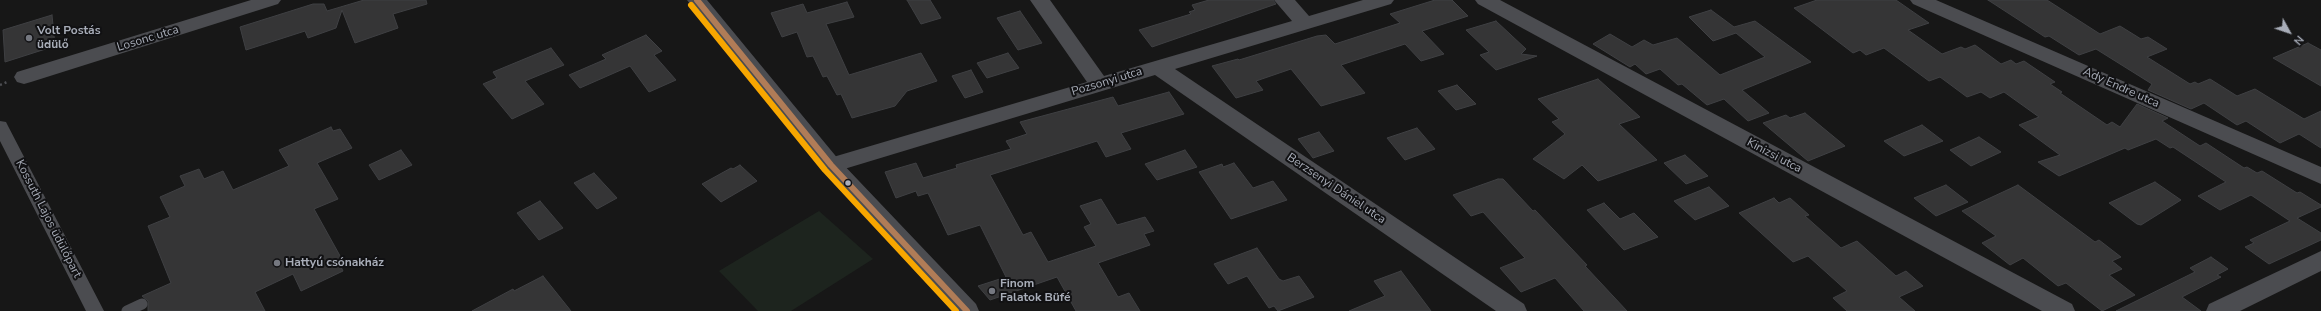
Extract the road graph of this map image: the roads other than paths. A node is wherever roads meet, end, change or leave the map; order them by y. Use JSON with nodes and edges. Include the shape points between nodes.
{"nodes":[{"id":1,"x":272,"y":0,"type":"edge"},
{"id":2,"x":697,"y":0,"type":"edge"},
{"id":3,"x":1040,"y":0,"type":"edge"},
{"id":4,"x":1284,"y":0,"type":"edge"},
{"id":5,"x":1384,"y":0,"type":"edge"},
{"id":6,"x":1486,"y":0,"type":"edge"},
{"id":7,"x":1920,"y":0,"type":"edge"},
{"id":8,"x":1305,"y":23,"type":"junction"},
{"id":9,"x":1157,"y":67,"type":"junction"},
{"id":10,"x":24,"y":77,"type":"dead end"},
{"id":11,"x":1099,"y":84,"type":"junction"},
{"id":12,"x":0,"y":126,"type":"edge"},
{"id":13,"x":831,"y":165,"type":"junction"},
{"id":14,"x":2321,"y":176,"type":"edge"},
{"id":15,"x":2321,"y":260,"type":"edge"},
{"id":16,"x":142,"y":304,"type":"dead end"},
{"id":17,"x":95,"y":311,"type":"edge"},
{"id":18,"x":127,"y":311,"type":"edge"},
{"id":19,"x":968,"y":311,"type":"edge"},
{"id":20,"x":1515,"y":311,"type":"edge"},
{"id":21,"x":2063,"y":311,"type":"edge"},
{"id":22,"x":2218,"y":311,"type":"edge"}],
"edges":[{"from":1,"to":10,"type":"street","name":"Losonc utca"},
{"from":2,"to":13,"type":"street"},
{"from":3,"to":11,"type":"street"},
{"from":4,"to":8,"type":"street"},
{"from":5,"to":8,"type":"street","name":"Pozsonyi utca"},
{"from":6,"to":21,"type":"street","name":"Kinizsi utca"},
{"from":7,"to":14,"type":"street","name":"Ady Endre utca"},
{"from":8,"to":9,"type":"street","name":"Pozsonyi utca"},
{"from":9,"to":11,"type":"street","name":"Pozsonyi utca"},
{"from":9,"to":20,"type":"street","name":"Berzsenyi Dániel utca"},
{"from":11,"to":13,"type":"street","name":"Pozsonyi utca"},
{"from":12,"to":17,"type":"street","name":"Kossuth Lajos üdülőpart"},
{"from":13,"to":19,"type":"street"},
{"from":15,"to":22,"type":"street"},
{"from":16,"to":18,"type":"lane"}]}
